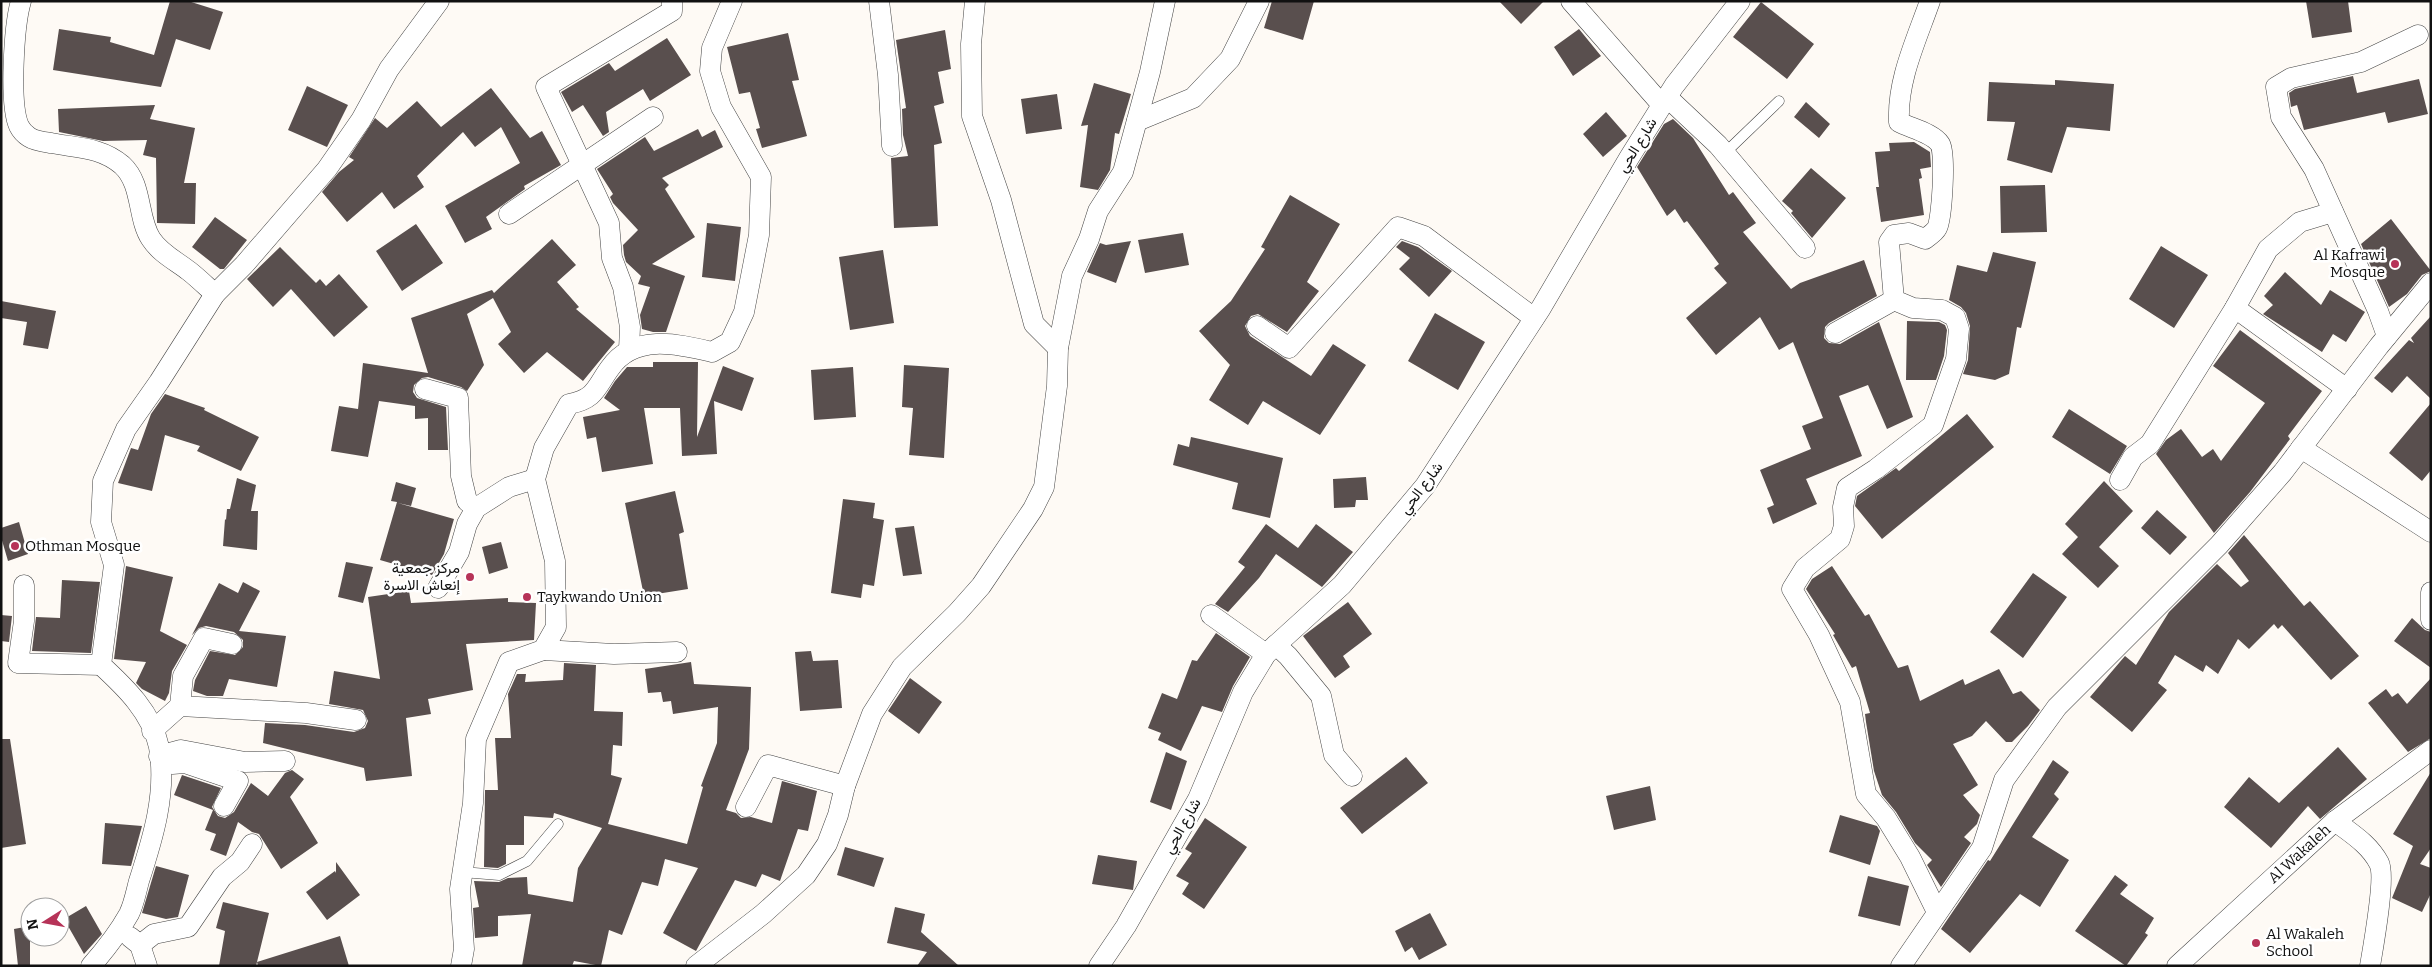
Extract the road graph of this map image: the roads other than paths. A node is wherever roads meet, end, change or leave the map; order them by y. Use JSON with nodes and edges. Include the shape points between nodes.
{"nodes":[{"id":1,"x":21,"y":1,"type":"edge"},
{"id":2,"x":440,"y":1,"type":"edge"},
{"id":3,"x":672,"y":1,"type":"edge"},
{"id":4,"x":732,"y":1,"type":"edge"},
{"id":5,"x":879,"y":1,"type":"edge"},
{"id":6,"x":975,"y":1,"type":"edge"},
{"id":7,"x":1165,"y":1,"type":"edge"},
{"id":8,"x":1259,"y":1,"type":"edge"},
{"id":9,"x":1571,"y":1,"type":"edge"},
{"id":10,"x":1740,"y":1,"type":"edge"},
{"id":11,"x":1930,"y":1,"type":"edge"},
{"id":12,"x":2418,"y":35,"type":"dead end"},
{"id":13,"x":1665,"y":101,"type":"junction"},
{"id":14,"x":1779,"y":101,"type":"dead end"},
{"id":15,"x":653,"y":117,"type":"dead end"},
{"id":16,"x":1137,"y":121,"type":"junction"},
{"id":17,"x":892,"y":146,"type":"dead end"},
{"id":18,"x":1725,"y":153,"type":"junction"},
{"id":19,"x":581,"y":164,"type":"junction"},
{"id":20,"x":2333,"y":212,"type":"junction"},
{"id":21,"x":509,"y":214,"type":"dead end"},
{"id":22,"x":1805,"y":248,"type":"dead end"},
{"id":23,"x":2431,"y":283,"type":"edge"},
{"id":24,"x":215,"y":294,"type":"junction"},
{"id":25,"x":1894,"y":300,"type":"junction"},
{"id":26,"x":2235,"y":308,"type":"junction"},
{"id":27,"x":1534,"y":318,"type":"junction"},
{"id":28,"x":1257,"y":326,"type":"dead end"},
{"id":29,"x":1835,"y":333,"type":"dead end"},
{"id":30,"x":2387,"y":336,"type":"junction"},
{"id":31,"x":1058,"y":348,"type":"junction"},
{"id":32,"x":629,"y":350,"type":"junction"},
{"id":33,"x":425,"y":389,"type":"dead end"},
{"id":34,"x":2347,"y":389,"type":"junction"},
{"id":35,"x":2302,"y":448,"type":"junction"},
{"id":36,"x":535,"y":479,"type":"junction"},
{"id":37,"x":2120,"y":480,"type":"dead end"},
{"id":38,"x":476,"y":508,"type":"junction"},
{"id":39,"x":2431,"y":532,"type":"edge"},
{"id":40,"x":24,"y":585,"type":"dead end"},
{"id":41,"x":438,"y":588,"type":"dead end"},
{"id":42,"x":2431,"y":592,"type":"edge"},
{"id":43,"x":1211,"y":615,"type":"dead end"},
{"id":44,"x":2431,"y":620,"type":"edge"},
{"id":45,"x":232,"y":644,"type":"dead end"},
{"id":46,"x":543,"y":650,"type":"junction"},
{"id":47,"x":1271,"y":650,"type":"junction"},
{"id":48,"x":677,"y":652,"type":"dead end"},
{"id":49,"x":101,"y":665,"type":"junction"},
{"id":50,"x":180,"y":706,"type":"junction"},
{"id":51,"x":356,"y":720,"type":"dead end"},
{"id":52,"x":152,"y":731,"type":"junction"},
{"id":53,"x":2431,"y":750,"type":"edge"},
{"id":54,"x":160,"y":761,"type":"junction"},
{"id":55,"x":285,"y":761,"type":"dead end"},
{"id":56,"x":1352,"y":776,"type":"dead end"},
{"id":57,"x":845,"y":786,"type":"junction"},
{"id":58,"x":224,"y":806,"type":"dead end"},
{"id":59,"x":746,"y":807,"type":"dead end"},
{"id":60,"x":2335,"y":821,"type":"junction"},
{"id":61,"x":558,"y":824,"type":"dead end"},
{"id":62,"x":252,"y":844,"type":"dead end"},
{"id":63,"x":462,"y":872,"type":"junction"},
{"id":64,"x":1937,"y":912,"type":"junction"},
{"id":65,"x":118,"y":929,"type":"junction"},
{"id":66,"x":140,"y":945,"type":"junction"},
{"id":67,"x":91,"y":966,"type":"edge"},
{"id":68,"x":147,"y":966,"type":"edge"},
{"id":69,"x":461,"y":966,"type":"edge"},
{"id":70,"x":696,"y":966,"type":"edge"},
{"id":71,"x":1099,"y":966,"type":"edge"},
{"id":72,"x":1901,"y":966,"type":"edge"},
{"id":73,"x":2177,"y":966,"type":"edge"},
{"id":74,"x":2370,"y":966,"type":"edge"}],
"edges":[{"from":1,"to":24,"type":"street","via":[[16,19],[14,60],[15,114],[19,127],[30,138],[104,152],[124,167],[151,239],[169,258]]},
{"from":2,"to":24,"type":"street","via":[[389,69],[361,120],[327,169]]},
{"from":3,"to":19,"type":"street","via":[[672,11],[546,87]]},
{"from":4,"to":32,"type":"street","via":[[712,48],[710,72],[720,107],[761,177],[759,235],[744,312],[730,342],[712,352],[672,343]]},
{"from":5,"to":17,"type":"street"},
{"from":6,"to":31,"type":"street","via":[[971,44],[972,116],[1001,200],[1034,324]]},
{"from":7,"to":16,"type":"street"},
{"from":8,"to":16,"type":"street","via":[[1230,58],[1193,98]]},
{"from":9,"to":13,"type":"street"},
{"from":10,"to":13,"type":"street","name":"شارع الحي"},
{"from":11,"to":25,"type":"street","via":[[1905,71],[1898,100],[1899,122],[1932,136],[1940,143],[1944,157],[1940,215],[1937,229],[1925,238],[1909,233],[1894,235],[1889,242]]},
{"from":12,"to":20,"type":"street","via":[[2360,62],[2291,78],[2276,87],[2281,117],[2314,169]]},
{"from":13,"to":18,"type":"street"},
{"from":13,"to":27,"type":"street","name":"شارع الحي"},
{"from":14,"to":18,"type":"lane"},
{"from":15,"to":19,"type":"street"},
{"from":16,"to":31,"type":"street","via":[[1123,172],[1098,211],[1072,276]]},
{"from":18,"to":22,"type":"street"},
{"from":19,"to":21,"type":"street"},
{"from":19,"to":32,"type":"street","via":[[609,223],[612,258],[623,287],[630,327]]},
{"from":20,"to":26,"type":"street","via":[[2300,222],[2268,249]]},
{"from":20,"to":30,"type":"street"},
{"from":23,"to":30,"type":"street"},
{"from":24,"to":49,"type":"street","via":[[126,429],[103,481],[101,522],[114,565]]},
{"from":25,"to":29,"type":"street"},
{"from":25,"to":64,"type":"street","via":[[1913,308],[1942,310],[1955,317],[1960,329],[1956,359],[1932,425],[1847,488],[1840,539],[1805,568],[1792,590],[1819,635],[1850,702],[1866,794],[1886,818],[1910,857]]},
{"from":26,"to":34,"type":"street"},
{"from":26,"to":37,"type":"street","via":[[2150,444],[2133,457]]},
{"from":27,"to":28,"type":"street","via":[[1424,236],[1398,227],[1289,348]]},
{"from":27,"to":47,"type":"street","name":"شارع الحي","via":[[1425,486],[1342,585]]},
{"from":30,"to":34,"type":"street"},
{"from":31,"to":57,"type":"street","via":[[1057,386],[1044,487],[1033,509],[981,586],[902,667],[872,714]]},
{"from":32,"to":36,"type":"street","via":[[611,366],[584,402],[569,404],[544,448]]},
{"from":33,"to":38,"type":"street","via":[[458,398],[461,476],[467,501]]},
{"from":34,"to":35,"type":"street"},
{"from":35,"to":39,"type":"street"},
{"from":35,"to":64,"type":"street","via":[[2219,545],[2056,707],[2004,780],[1982,848]]},
{"from":36,"to":38,"type":"street","via":[[509,486]]},
{"from":36,"to":46,"type":"street","via":[[556,561],[556,627]]},
{"from":38,"to":41,"type":"street","via":[[466,524],[459,552]]},
{"from":40,"to":49,"type":"street","via":[[24,621],[18,663]]},
{"from":42,"to":44,"type":"street"},
{"from":43,"to":47,"type":"street"},
{"from":45,"to":50,"type":"street","via":[[204,638],[183,676]]},
{"from":46,"to":48,"type":"street","via":[[614,654]]},
{"from":46,"to":63,"type":"street","via":[[509,662],[476,739],[473,803]]},
{"from":47,"to":56,"type":"street","via":[[1288,656],[1321,696],[1334,755]]},
{"from":47,"to":71,"type":"street","name":"شارع الحي","via":[[1242,692],[1198,799],[1126,926]]},
{"from":49,"to":52,"type":"street","via":[[126,688],[146,716]]},
{"from":50,"to":51,"type":"street","via":[[306,713]]},
{"from":50,"to":52,"type":"street"},
{"from":52,"to":54,"type":"street","via":[[159,746]]},
{"from":53,"to":60,"type":"street","name":"Al Wakaleh"},
{"from":54,"to":55,"type":"street","via":[[180,750],[245,762]]},
{"from":54,"to":58,"type":"street","via":[[185,763],[238,781]]},
{"from":54,"to":65,"type":"street","via":[[161,782],[155,830],[130,913]]},
{"from":57,"to":59,"type":"street","via":[[768,766]]},
{"from":57,"to":70,"type":"street","via":[[828,844],[806,876]]},
{"from":60,"to":73,"type":"street","name":"Al Wakaleh"},
{"from":60,"to":74,"type":"street","via":[[2366,843],[2380,865],[2379,904]]},
{"from":61,"to":63,"type":"lane","via":[[528,861],[499,875]]},
{"from":62,"to":66,"type":"street","via":[[240,862],[222,877],[188,927],[154,934]]},
{"from":63,"to":69,"type":"street","via":[[464,949]]},
{"from":64,"to":72,"type":"street"},
{"from":65,"to":66,"type":"street"},
{"from":65,"to":67,"type":"street"},
{"from":66,"to":68,"type":"street"}]}
